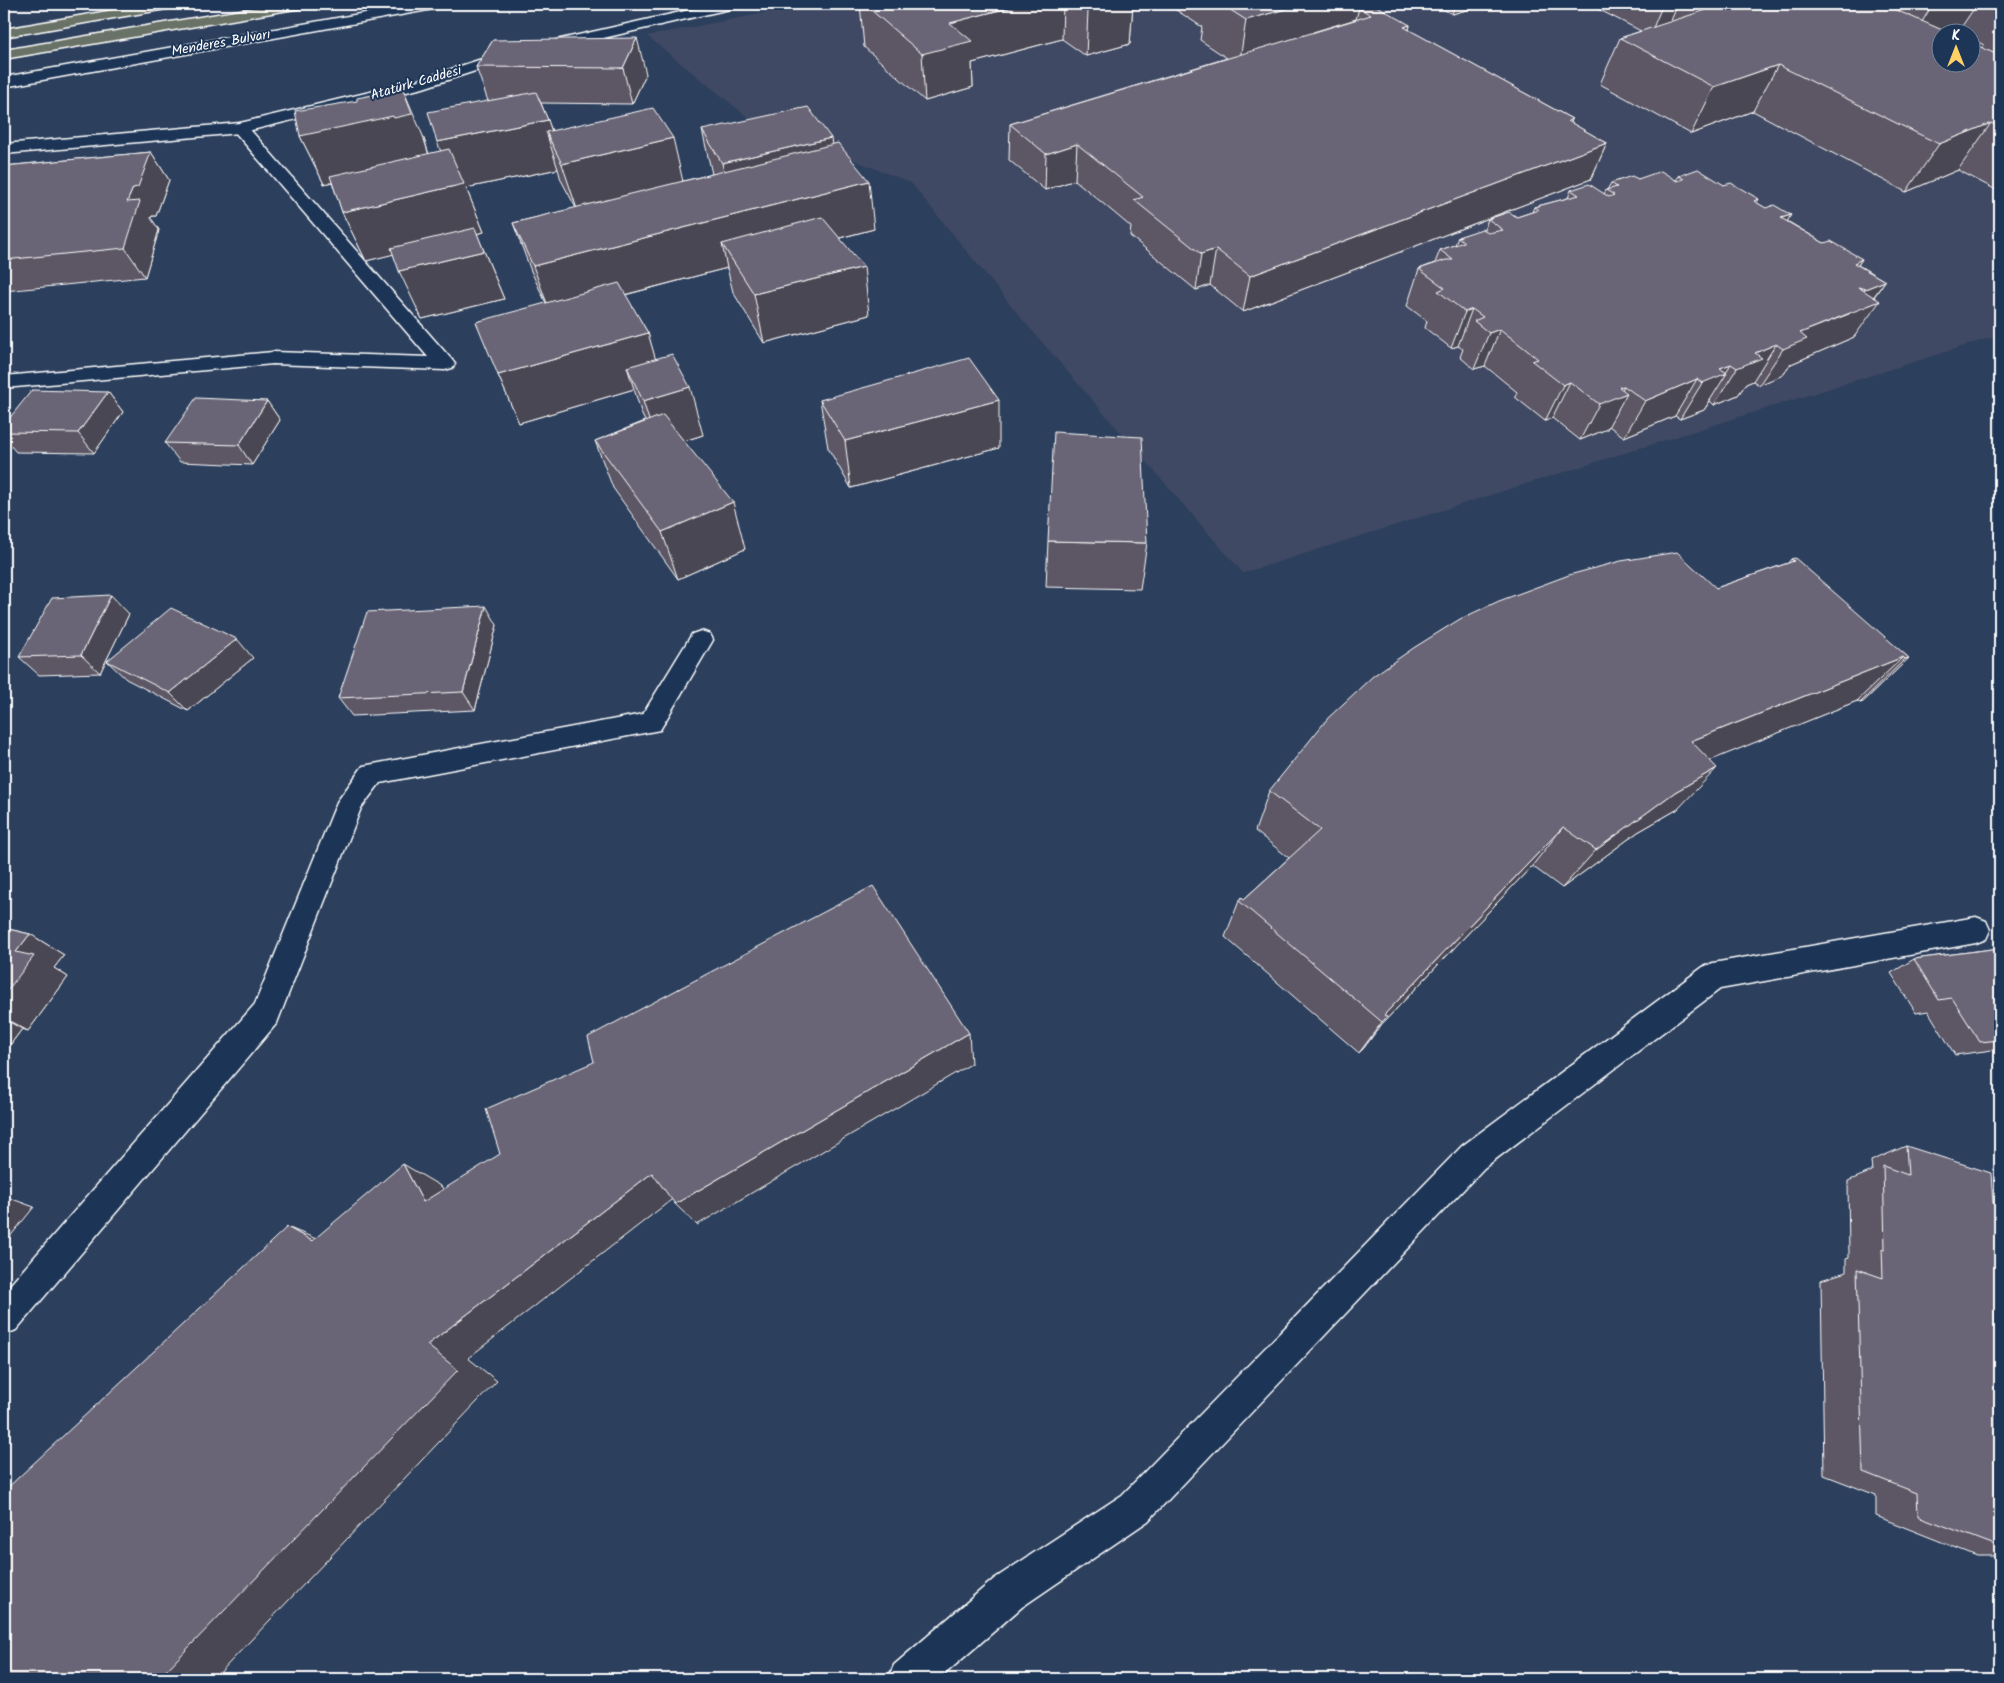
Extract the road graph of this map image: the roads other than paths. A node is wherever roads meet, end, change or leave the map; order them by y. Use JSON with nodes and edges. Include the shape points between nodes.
{"nodes":[{"id":1,"x":172,"y":4,"type":"edge"},
{"id":2,"x":301,"y":4,"type":"edge"},
{"id":3,"x":439,"y":4,"type":"edge"},
{"id":4,"x":734,"y":4,"type":"edge"},
{"id":5,"x":4,"y":33,"type":"edge"},
{"id":6,"x":4,"y":55,"type":"edge"},
{"id":7,"x":4,"y":82,"type":"edge"},
{"id":8,"x":240,"y":128,"type":"junction"},
{"id":9,"x":4,"y":149,"type":"edge"},
{"id":10,"x":62,"y":378,"type":"junction"},
{"id":11,"x":4,"y":382,"type":"edge"},
{"id":12,"x":42,"y":400,"type":"edge"},
{"id":13,"x":701,"y":640,"type":"dead end"},
{"id":14,"x":1976,"y":930,"type":"dead end"},
{"id":15,"x":4,"y":1318,"type":"edge"},
{"id":16,"x":908,"y":1679,"type":"edge"}],
"edges":[{"from":1,"to":5,"type":"highway"},
{"from":2,"to":6,"type":"highway"},
{"from":3,"to":7,"type":"street","name":"Menderes Bulvarı"},
{"from":4,"to":8,"type":"street","name":"Atatürk Caddesi","via":[[508,55],[416,85]]},
{"from":8,"to":9,"type":"street","name":"Atatürk Caddesi"},
{"from":8,"to":10,"type":"street","via":[[445,364],[273,358]]},
{"from":10,"to":11,"type":"street"},
{"from":10,"to":12,"type":"street"},
{"from":13,"to":15,"type":"street","via":[[652,723],[372,774],[350,802],[266,1013]]},
{"from":14,"to":16,"type":"street","via":[[1712,978],[1473,1157],[1135,1508],[1008,1593]]}]}
